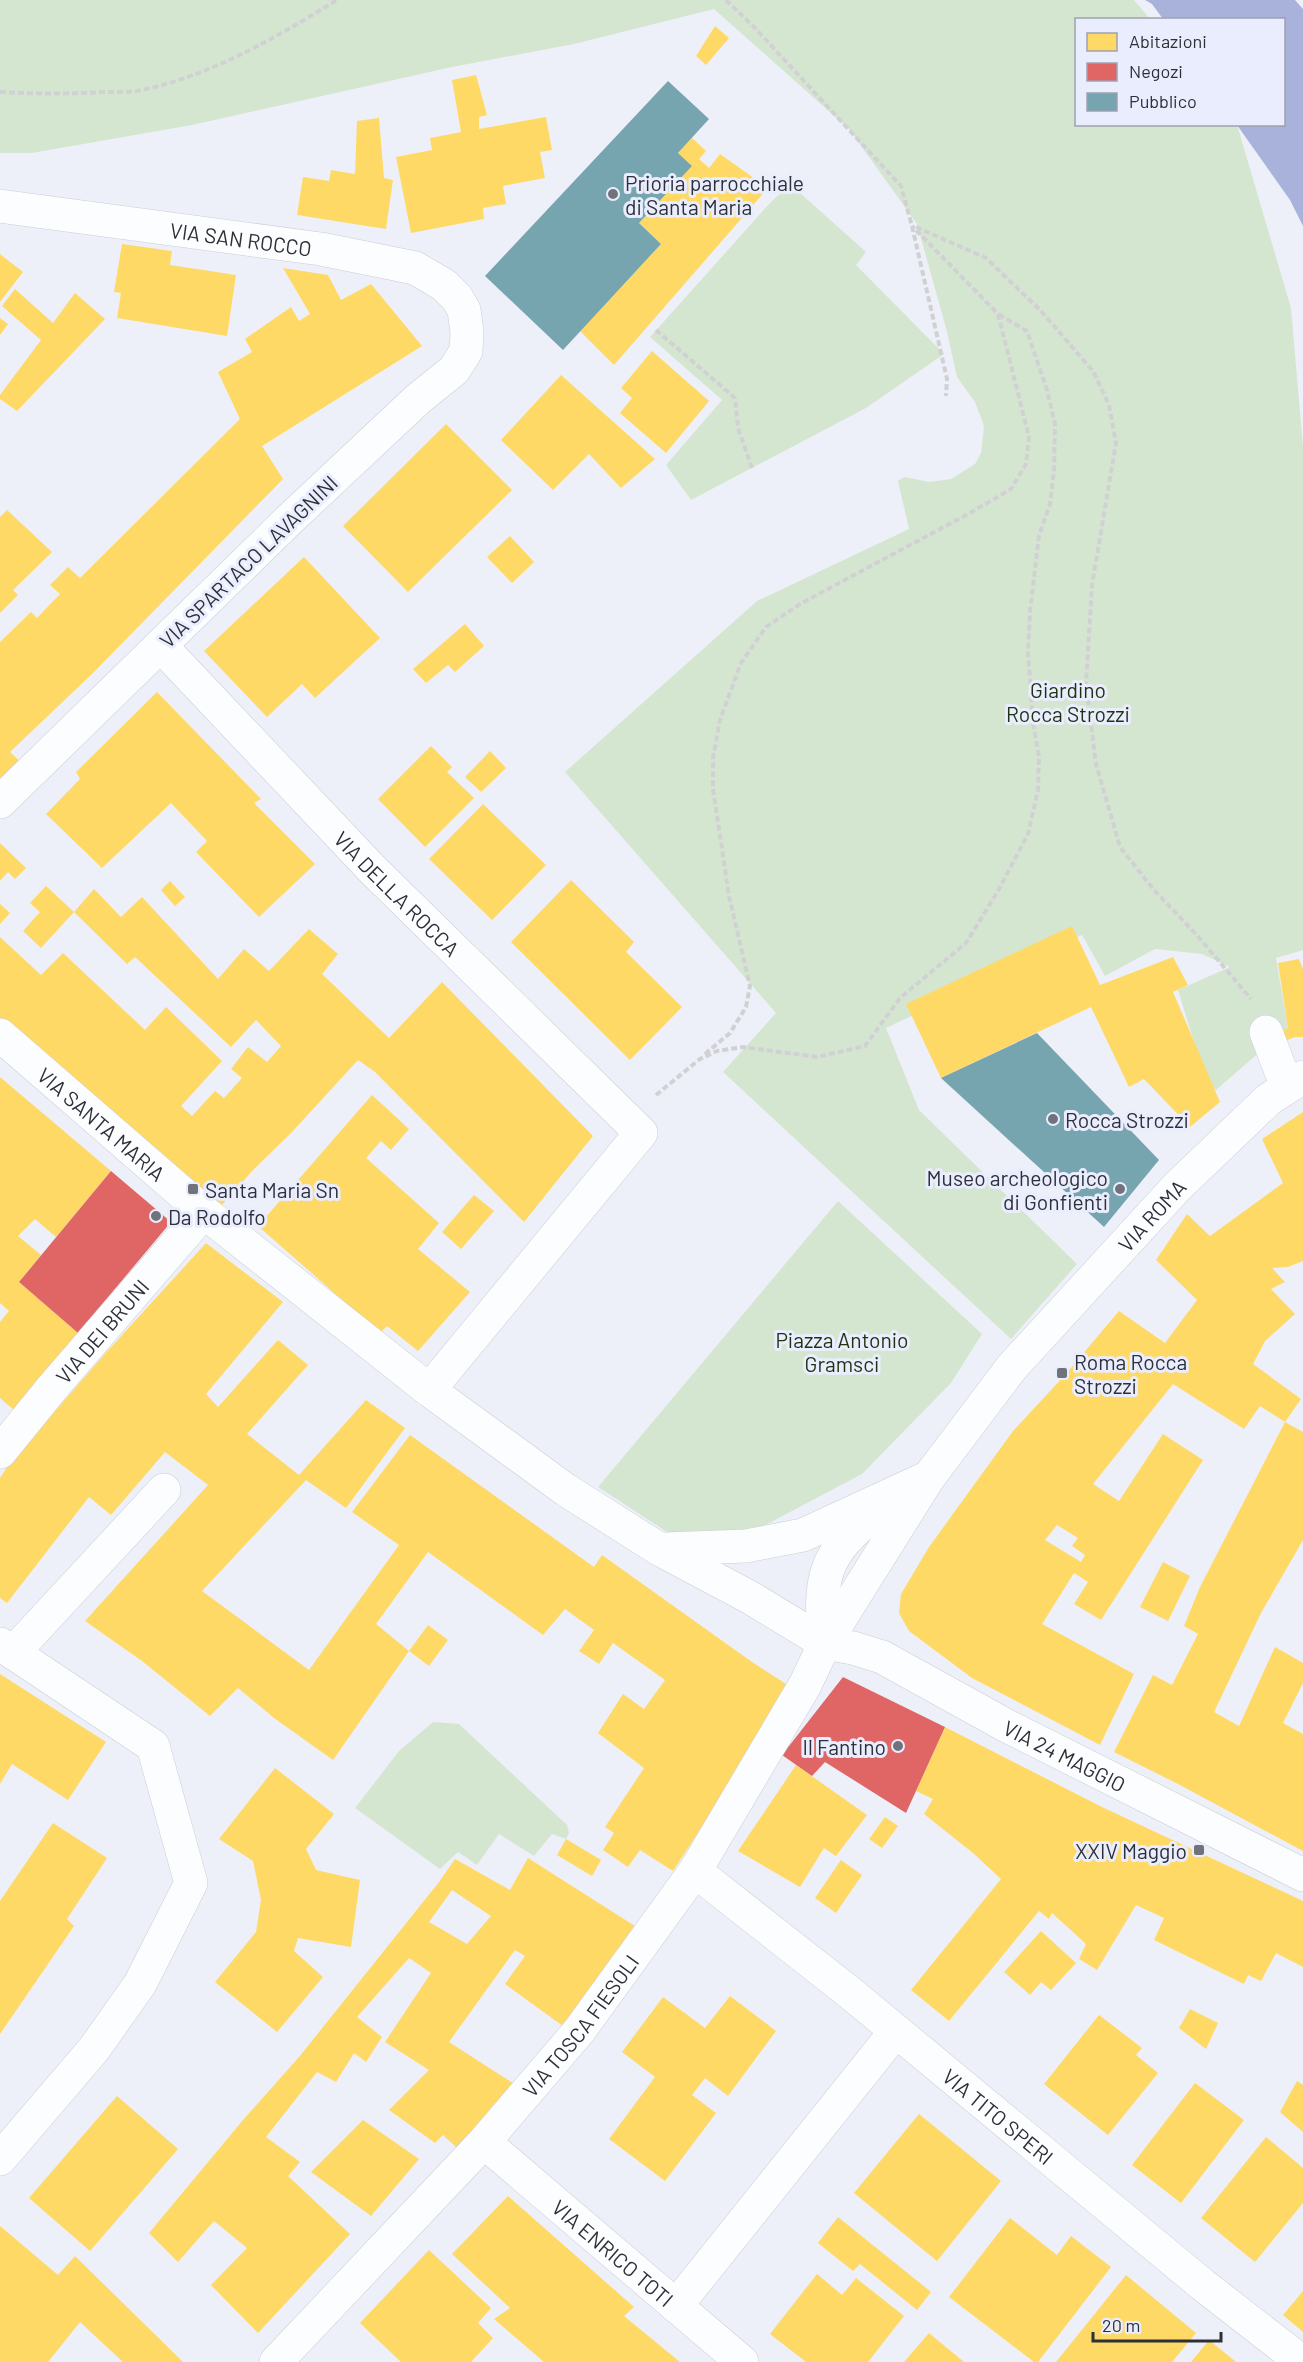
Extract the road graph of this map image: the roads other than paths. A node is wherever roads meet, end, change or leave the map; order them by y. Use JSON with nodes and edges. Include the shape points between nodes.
{"nodes":[{"id":1,"x":0,"y":206,"type":"edge"},
{"id":2,"x":464,"y":310,"type":"joint"},
{"id":3,"x":161,"y":646,"type":"junction"},
{"id":4,"x":0,"y":802,"type":"edge"},
{"id":5,"x":1266,"y":1032,"type":"road end"},
{"id":6,"x":0,"y":1035,"type":"edge"},
{"id":7,"x":1295,"y":1082,"type":"edge"},
{"id":8,"x":204,"y":1212,"type":"junction"},
{"id":9,"x":429,"y":1390,"type":"junction"},
{"id":10,"x":0,"y":1452,"type":"edge"},
{"id":11,"x":929,"y":1477,"type":"junction"},
{"id":12,"x":164,"y":1490,"type":"dead end"},
{"id":13,"x":659,"y":1549,"type":"junction"},
{"id":14,"x":825,"y":1643,"type":"junction"},
{"id":15,"x":7,"y":1648,"type":"edge"},
{"id":16,"x":695,"y":1871,"type":"junction"},
{"id":17,"x":1303,"y":1875,"type":"edge"},
{"id":18,"x":896,"y":2031,"type":"junction"},
{"id":19,"x":484,"y":2142,"type":"junction"},
{"id":20,"x":0,"y":2159,"type":"edge"},
{"id":21,"x":676,"y":2306,"type":"junction"},
{"id":22,"x":276,"y":2362,"type":"edge"},
{"id":23,"x":742,"y":2362,"type":"edge"},
{"id":24,"x":1302,"y":2362,"type":"edge"}],
"edges":[{"from":1,"to":2,"type":"street","name":"VIA SAN ROCCO","via":[[321,249],[415,268],[444,285]]},
{"from":2,"to":3,"type":"street","name":"VIA SPARTACO LAVAGNINI","via":[[466,351],[454,370],[290,519]]},
{"from":3,"to":4,"type":"street","name":"VIA SPARTACO LAVAGNINI"},
{"from":3,"to":9,"type":"street","name":"VIA DELLA ROCCA","via":[[372,870],[634,1126]]},
{"from":5,"to":7,"type":"street"},
{"from":6,"to":8,"type":"street","name":"VIA SANTA MARIA"},
{"from":7,"to":11,"type":"street","name":"VIA ROMA","via":[[1269,1099],[1176,1187],[1012,1367]]},
{"from":8,"to":9,"type":"street","name":"VIA SANTA MARIA"},
{"from":8,"to":10,"type":"street","name":"VIA DEI BRUNI"},
{"from":9,"to":13,"type":"street","via":[[566,1490]]},
{"from":11,"to":13,"type":"street","via":[[803,1535],[746,1546]]},
{"from":11,"to":14,"type":"street","via":[[871,1517],[834,1554],[822,1587]]},
{"from":12,"to":15,"type":"street"},
{"from":13,"to":14,"type":"street"},
{"from":14,"to":16,"type":"street","name":"VIA TOSCA FIESOLI","via":[[805,1685]]},
{"from":14,"to":17,"type":"street","name":"VIA 24 MAGGIO","via":[[882,1657],[1008,1726]]},
{"from":15,"to":20,"type":"street","via":[[153,1746],[191,1883],[140,1984],[94,2049]]},
{"from":16,"to":18,"type":"street","name":"VIA TITO SPERI"},
{"from":16,"to":19,"type":"street","name":"VIA TOSCA FIESOLI","via":[[579,2031]]},
{"from":18,"to":21,"type":"street"},
{"from":18,"to":24,"type":"street","name":"VIA TITO SPERI"},
{"from":19,"to":21,"type":"street","name":"VIA ENRICO TOTI"},
{"from":19,"to":22,"type":"street","name":"VIA TOSCA FIESOLI"},
{"from":21,"to":23,"type":"street","name":"VIA ENRICO TOTI"}]}
